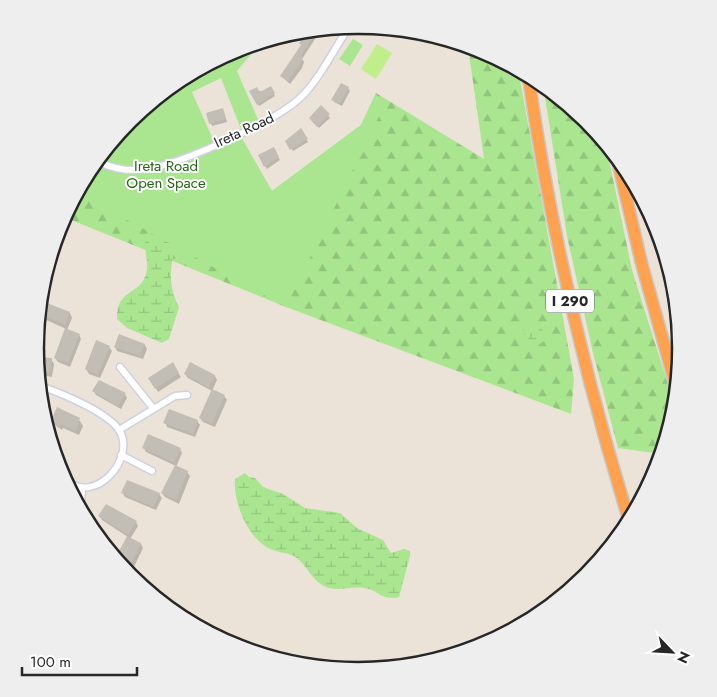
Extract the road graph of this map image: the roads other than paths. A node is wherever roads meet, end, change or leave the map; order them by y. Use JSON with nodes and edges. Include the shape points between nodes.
{"nodes":[{"id":1,"x":344,"y":34,"type":"edge"},
{"id":2,"x":530,"y":85,"type":"edge"},
{"id":3,"x":104,"y":164,"type":"edge"},
{"id":4,"x":621,"y":176,"type":"edge"},
{"id":5,"x":120,"y":367,"type":"dead end"},
{"id":6,"x":673,"y":374,"type":"edge"},
{"id":7,"x":46,"y":388,"type":"edge"},
{"id":8,"x":187,"y":395,"type":"dead end"},
{"id":9,"x":153,"y":408,"type":"junction"},
{"id":10,"x":119,"y":430,"type":"junction"},
{"id":11,"x":121,"y":455,"type":"junction"},
{"id":12,"x":152,"y":471,"type":"dead end"},
{"id":13,"x":74,"y":484,"type":"edge"},
{"id":14,"x":82,"y":488,"type":"junction"},
{"id":15,"x":81,"y":498,"type":"edge"},
{"id":16,"x":627,"y":513,"type":"edge"}],
"edges":[{"from":1,"to":3,"type":"street","name":"Ireta Road","via":[[307,91],[277,115],[156,167],[122,170]]},
{"from":2,"to":16,"type":"highway","number":"I 290","via":[[576,331]]},
{"from":4,"to":6,"type":"highway"},
{"from":5,"to":9,"type":"street"},
{"from":7,"to":10,"type":"street","via":[[90,409]]},
{"from":8,"to":9,"type":"street","via":[[175,396]]},
{"from":9,"to":10,"type":"street"},
{"from":10,"to":11,"type":"street","via":[[123,440]]},
{"from":11,"to":12,"type":"street"},
{"from":11,"to":14,"type":"street","via":[[104,481]]},
{"from":13,"to":14,"type":"street"},
{"from":14,"to":15,"type":"street"}]}
